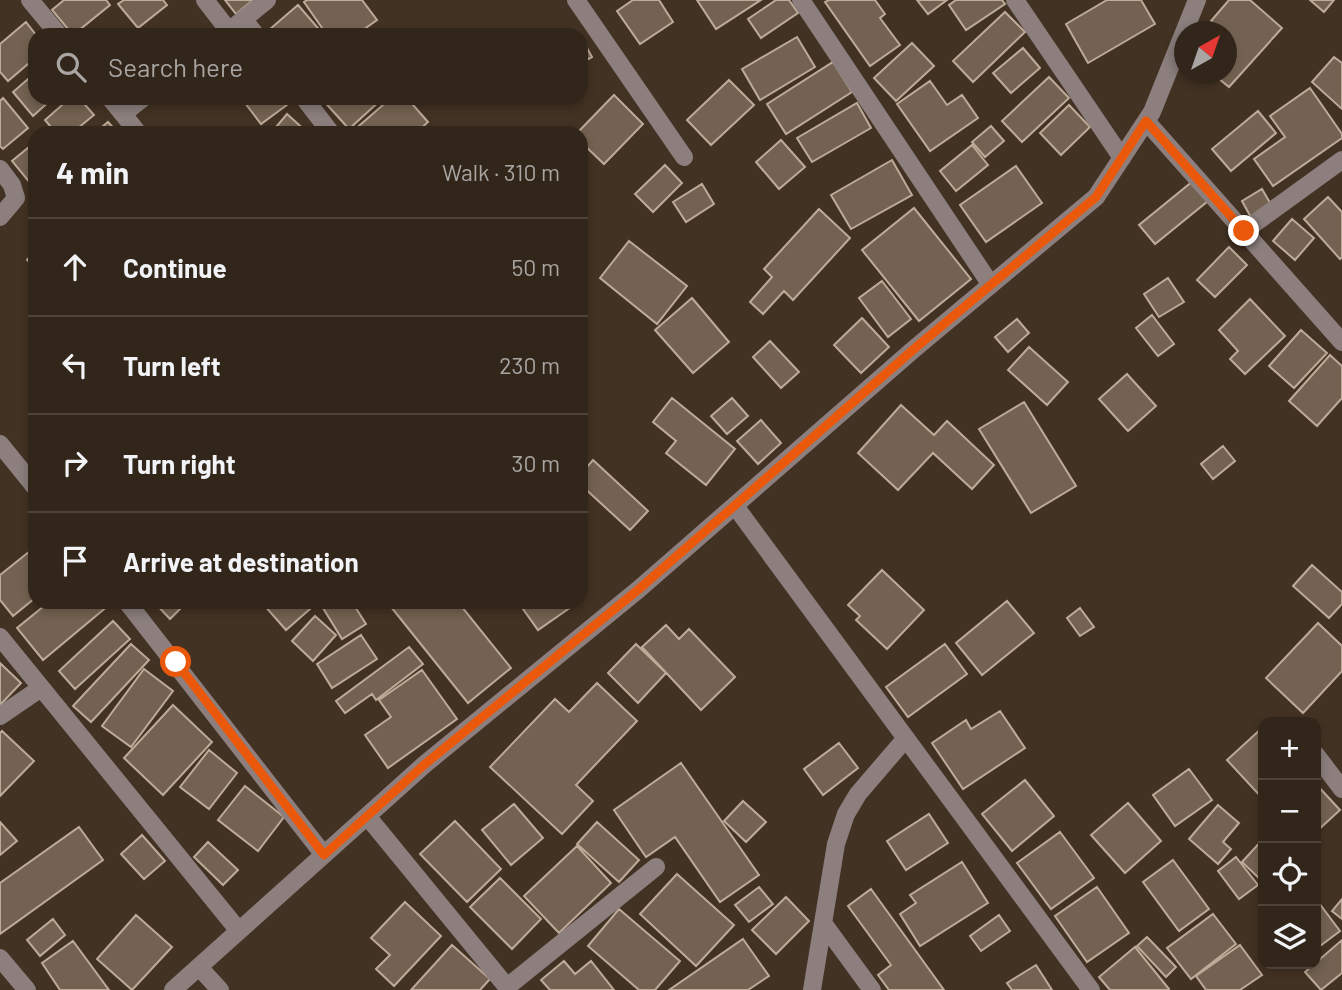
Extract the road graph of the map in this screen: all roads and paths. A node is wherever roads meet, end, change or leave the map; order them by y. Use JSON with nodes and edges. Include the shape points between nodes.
{"nodes":[{"id":1,"x":30,"y":0,"type":"edge"},
{"id":2,"x":205,"y":0,"type":"edge"},
{"id":3,"x":267,"y":0,"type":"edge"},
{"id":4,"x":576,"y":0,"type":"edge"},
{"id":5,"x":801,"y":0,"type":"edge"},
{"id":6,"x":1015,"y":0,"type":"edge"},
{"id":7,"x":1197,"y":0,"type":"edge"},
{"id":8,"x":52,"y":28,"type":"edge"},
{"id":9,"x":232,"y":28,"type":"edge"},
{"id":10,"x":116,"y":105,"type":"edge"},
{"id":11,"x":134,"y":105,"type":"edge"},
{"id":12,"x":309,"y":105,"type":"edge"},
{"id":13,"x":123,"y":114,"type":"junction"},
{"id":14,"x":1146,"y":121,"type":"junction"},
{"id":15,"x":132,"y":126,"type":"edge"},
{"id":16,"x":326,"y":126,"type":"edge"},
{"id":17,"x":684,"y":157,"type":"dead end"},
{"id":18,"x":1122,"y":158,"type":"junction"},
{"id":19,"x":1342,"y":160,"type":"edge"},
{"id":20,"x":0,"y":170,"type":"edge"},
{"id":21,"x":0,"y":217,"type":"edge"},
{"id":22,"x":1244,"y":231,"type":"junction"},
{"id":23,"x":991,"y":285,"type":"junction"},
{"id":24,"x":1342,"y":342,"type":"edge"},
{"id":25,"x":0,"y":444,"type":"edge"},
{"id":26,"x":28,"y":478,"type":"edge"},
{"id":27,"x":735,"y":506,"type":"junction"},
{"id":28,"x":132,"y":609,"type":"edge"},
{"id":29,"x":0,"y":637,"type":"edge"},
{"id":30,"x":41,"y":688,"type":"junction"},
{"id":31,"x":0,"y":716,"type":"edge"},
{"id":32,"x":906,"y":738,"type":"junction"},
{"id":33,"x":1321,"y":762,"type":"edge"},
{"id":34,"x":1342,"y":789,"type":"edge"},
{"id":35,"x":367,"y":816,"type":"junction"},
{"id":36,"x":324,"y":855,"type":"junction"},
{"id":37,"x":656,"y":867,"type":"dead end"},
{"id":38,"x":823,"y":923,"type":"junction"},
{"id":39,"x":239,"y":931,"type":"junction"},
{"id":40,"x":0,"y":958,"type":"edge"},
{"id":41,"x":199,"y":967,"type":"junction"},
{"id":42,"x":508,"y":989,"type":"edge"},
{"id":43,"x":27,"y":990,"type":"edge"},
{"id":44,"x":173,"y":990,"type":"edge"},
{"id":45,"x":220,"y":990,"type":"edge"},
{"id":46,"x":812,"y":990,"type":"edge"},
{"id":47,"x":872,"y":990,"type":"edge"},
{"id":48,"x":1091,"y":990,"type":"edge"}],
"edges":[{"from":1,"to":8,"type":"street"},
{"from":2,"to":9,"type":"street"},
{"from":3,"to":9,"type":"street"},
{"from":4,"to":17,"type":"street"},
{"from":5,"to":23,"type":"street"},
{"from":6,"to":18,"type":"street"},
{"from":7,"to":14,"type":"street"},
{"from":10,"to":13,"type":"street"},
{"from":11,"to":13,"type":"street"},
{"from":12,"to":16,"type":"street"},
{"from":13,"to":15,"type":"street"},
{"from":14,"to":18,"type":"street"},
{"from":14,"to":22,"type":"street"},
{"from":18,"to":23,"type":"street","via":[[1096,197]]},
{"from":19,"to":22,"type":"street"},
{"from":20,"to":21,"type":"street","via":[[16,198]]},
{"from":22,"to":24,"type":"street"},
{"from":23,"to":27,"type":"street"},
{"from":25,"to":26,"type":"street"},
{"from":27,"to":32,"type":"street"},
{"from":27,"to":35,"type":"street"},
{"from":28,"to":36,"type":"street"},
{"from":29,"to":30,"type":"street"},
{"from":30,"to":31,"type":"street"},
{"from":30,"to":39,"type":"street"},
{"from":32,"to":38,"type":"street","via":[[846,814],[836,844]]},
{"from":32,"to":48,"type":"street"},
{"from":33,"to":34,"type":"street"},
{"from":35,"to":36,"type":"street"},
{"from":35,"to":42,"type":"street"},
{"from":36,"to":39,"type":"street"},
{"from":37,"to":42,"type":"street"},
{"from":38,"to":46,"type":"street"},
{"from":38,"to":47,"type":"street"},
{"from":39,"to":41,"type":"street"},
{"from":40,"to":43,"type":"street"},
{"from":41,"to":44,"type":"street"},
{"from":41,"to":45,"type":"street"}]}
